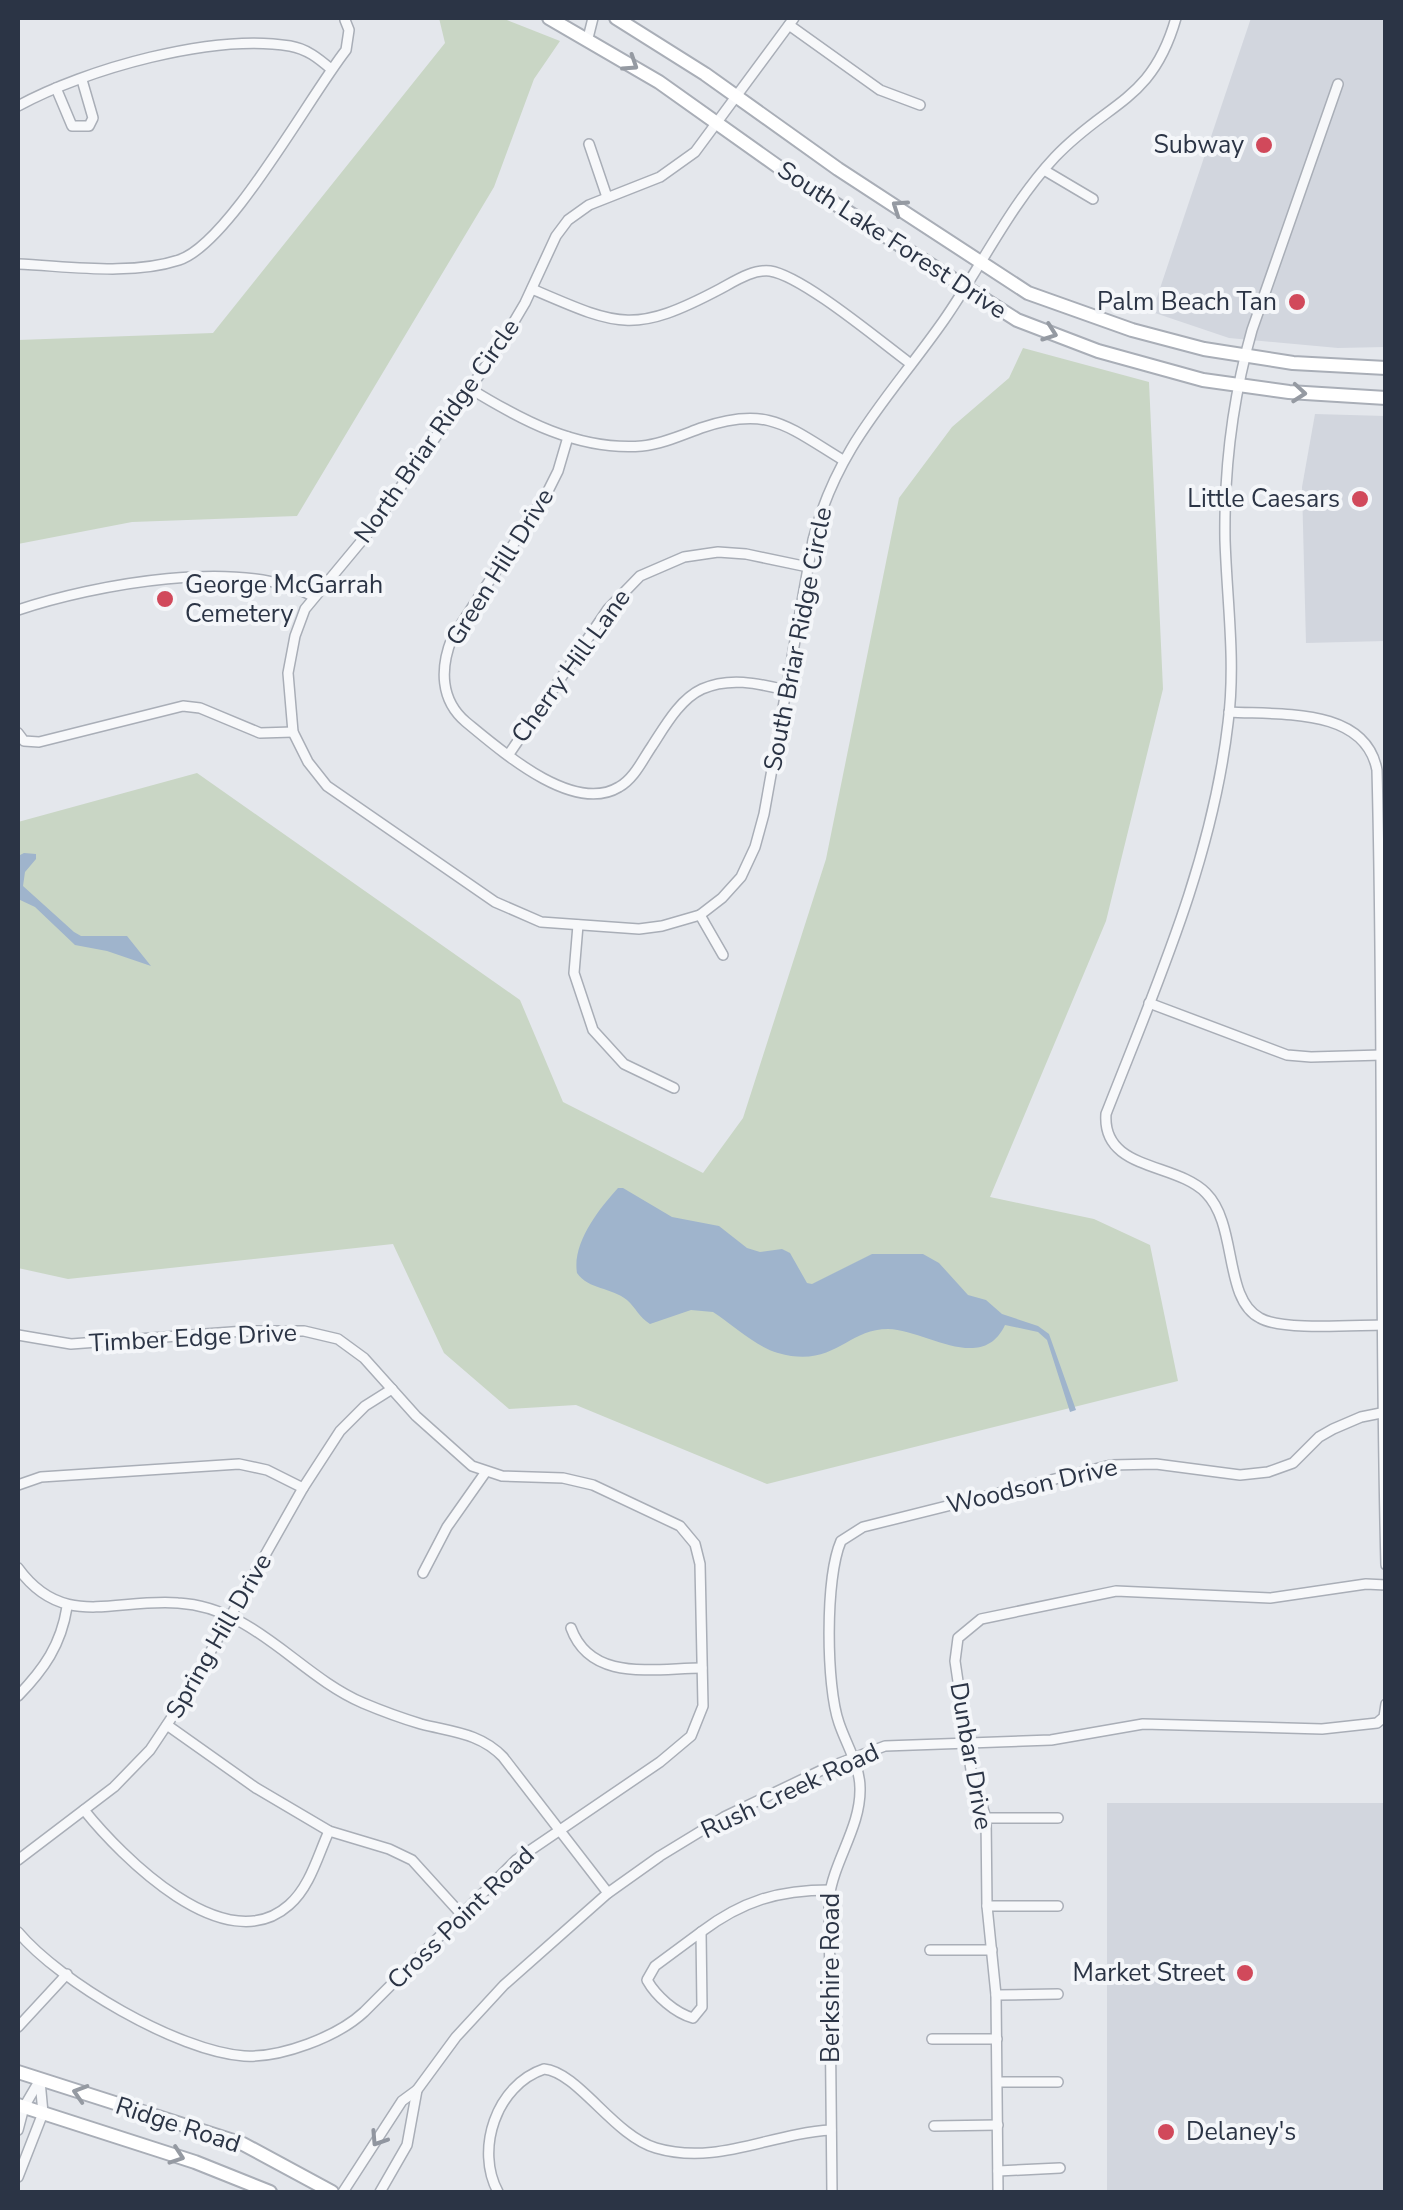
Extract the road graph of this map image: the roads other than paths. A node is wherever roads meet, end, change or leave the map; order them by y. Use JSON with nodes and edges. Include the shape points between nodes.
{"nodes":[{"id":1,"x":549,"y":18,"type":"edge"},
{"id":2,"x":593,"y":18,"type":"edge"},
{"id":3,"x":616,"y":18,"type":"edge"},
{"id":4,"x":1176,"y":18,"type":"edge"},
{"id":5,"x":345,"y":20,"type":"edge"},
{"id":6,"x":791,"y":21,"type":"edge"},
{"id":7,"x":588,"y":38,"type":"junction"},
{"id":8,"x":331,"y":68,"type":"junction"},
{"id":9,"x":82,"y":80,"type":"junction"},
{"id":10,"x":1338,"y":84,"type":"dead end"},
{"id":11,"x":56,"y":88,"type":"junction"},
{"id":12,"x":736,"y":96,"type":"junction"},
{"id":13,"x":920,"y":104,"type":"dead end"},
{"id":14,"x":18,"y":106,"type":"edge"},
{"id":15,"x":718,"y":124,"type":"junction"},
{"id":16,"x":589,"y":144,"type":"dead end"},
{"id":17,"x":1044,"y":170,"type":"junction"},
{"id":18,"x":607,"y":196,"type":"junction"},
{"id":19,"x":1093,"y":200,"type":"dead end"},
{"id":20,"x":979,"y":262,"type":"junction"},
{"id":21,"x":18,"y":264,"type":"edge"},
{"id":22,"x":964,"y":288,"type":"junction"},
{"id":23,"x":532,"y":289,"type":"junction"},
{"id":24,"x":1244,"y":357,"type":"junction"},
{"id":25,"x":912,"y":364,"type":"junction"},
{"id":26,"x":1386,"y":368,"type":"edge"},
{"id":27,"x":1240,"y":386,"type":"junction"},
{"id":28,"x":468,"y":388,"type":"junction"},
{"id":29,"x":1386,"y":398,"type":"edge"},
{"id":30,"x":568,"y":438,"type":"junction"},
{"id":31,"x":843,"y":460,"type":"junction"},
{"id":32,"x":808,"y":567,"type":"junction"},
{"id":33,"x":314,"y":597,"type":"junction"},
{"id":34,"x":18,"y":610,"type":"edge"},
{"id":35,"x":784,"y":690,"type":"junction"},
{"id":36,"x":1229,"y":712,"type":"junction"},
{"id":37,"x":292,"y":732,"type":"junction"},
{"id":38,"x":18,"y":733,"type":"edge"},
{"id":39,"x":508,"y":754,"type":"junction"},
{"id":40,"x":700,"y":914,"type":"junction"},
{"id":41,"x":578,"y":926,"type":"junction"},
{"id":42,"x":724,"y":955,"type":"dead end"},
{"id":43,"x":1149,"y":1003,"type":"junction"},
{"id":44,"x":1382,"y":1055,"type":"junction"},
{"id":45,"x":674,"y":1088,"type":"dead end"},
{"id":46,"x":1383,"y":1325,"type":"junction"},
{"id":47,"x":18,"y":1334,"type":"edge"},
{"id":48,"x":392,"y":1389,"type":"junction"},
{"id":49,"x":1384,"y":1412,"type":"edge"},
{"id":50,"x":485,"y":1472,"type":"junction"},
{"id":51,"x":18,"y":1485,"type":"edge"},
{"id":52,"x":303,"y":1488,"type":"junction"},
{"id":53,"x":845,"y":1536,"type":"joint"},
{"id":54,"x":1386,"y":1565,"type":"edge"},
{"id":55,"x":18,"y":1568,"type":"edge"},
{"id":56,"x":423,"y":1573,"type":"dead end"},
{"id":57,"x":1386,"y":1585,"type":"edge"},
{"id":58,"x":68,"y":1607,"type":"junction"},
{"id":59,"x":231,"y":1616,"type":"junction"},
{"id":60,"x":570,"y":1628,"type":"dead end"},
{"id":61,"x":702,"y":1668,"type":"junction"},
{"id":62,"x":18,"y":1696,"type":"edge"},
{"id":63,"x":1386,"y":1704,"type":"edge"},
{"id":64,"x":167,"y":1725,"type":"junction"},
{"id":65,"x":968,"y":1742,"type":"junction"},
{"id":66,"x":852,"y":1760,"type":"junction"},
{"id":67,"x":84,"y":1810,"type":"junction"},
{"id":68,"x":986,"y":1818,"type":"junction"},
{"id":69,"x":1058,"y":1818,"type":"dead end"},
{"id":70,"x":558,"y":1830,"type":"junction"},
{"id":71,"x":328,"y":1831,"type":"junction"},
{"id":72,"x":18,"y":1860,"type":"edge"},
{"id":73,"x":830,"y":1890,"type":"junction"},
{"id":74,"x":608,"y":1893,"type":"junction"},
{"id":75,"x":987,"y":1906,"type":"junction"},
{"id":76,"x":1058,"y":1906,"type":"dead end"},
{"id":77,"x":461,"y":1914,"type":"junction"},
{"id":78,"x":18,"y":1932,"type":"edge"},
{"id":79,"x":700,"y":1932,"type":"junction"},
{"id":80,"x":930,"y":1950,"type":"dead end"},
{"id":81,"x":992,"y":1950,"type":"junction"},
{"id":82,"x":67,"y":1974,"type":"junction"},
{"id":83,"x":1058,"y":1994,"type":"dead end"},
{"id":84,"x":996,"y":1995,"type":"junction"},
{"id":85,"x":18,"y":2027,"type":"edge"},
{"id":86,"x":932,"y":2039,"type":"dead end"},
{"id":87,"x":997,"y":2039,"type":"junction"},
{"id":88,"x":18,"y":2072,"type":"edge"},
{"id":89,"x":40,"y":2080,"type":"junction"},
{"id":90,"x":998,"y":2082,"type":"junction"},
{"id":91,"x":1058,"y":2082,"type":"dead end"},
{"id":92,"x":417,"y":2090,"type":"junction"},
{"id":93,"x":20,"y":2106,"type":"edge"},
{"id":94,"x":43,"y":2113,"type":"junction"},
{"id":95,"x":934,"y":2126,"type":"dead end"},
{"id":96,"x":998,"y":2126,"type":"junction"},
{"id":97,"x":18,"y":2130,"type":"edge"},
{"id":98,"x":831,"y":2130,"type":"junction"},
{"id":99,"x":1060,"y":2168,"type":"dead end"},
{"id":100,"x":998,"y":2171,"type":"junction"},
{"id":101,"x":18,"y":2177,"type":"edge"},
{"id":102,"x":270,"y":2192,"type":"edge"},
{"id":103,"x":332,"y":2192,"type":"edge"},
{"id":104,"x":344,"y":2192,"type":"edge"},
{"id":105,"x":380,"y":2192,"type":"edge"},
{"id":106,"x":498,"y":2192,"type":"edge"},
{"id":107,"x":832,"y":2192,"type":"edge"},
{"id":108,"x":998,"y":2192,"type":"edge"}],
"edges":[{"from":1,"to":7,"type":"main road","name":"South Lake Forest Drive"},
{"from":2,"to":7,"type":"street"},
{"from":3,"to":12,"type":"main road","name":"South Lake Forest Drive"},
{"from":4,"to":17,"type":"street","name":"South Briar Ridge Circle","via":[[1144,84]]},
{"from":5,"to":8,"type":"street","via":[[350,40]]},
{"from":6,"to":12,"type":"street","name":"North Briar Ridge Circle"},
{"from":6,"to":13,"type":"street","via":[[880,90]]},
{"from":7,"to":15,"type":"main road","name":"South Lake Forest Drive","one_way":true},
{"from":8,"to":9,"type":"street","via":[[304,50],[265,45],[183,51]]},
{"from":8,"to":21,"type":"street","via":[[228,222],[197,251],[154,265]]},
{"from":9,"to":11,"type":"street"},
{"from":9,"to":11,"type":"street","via":[[90,126],[72,126]]},
{"from":10,"to":24,"type":"street"},
{"from":11,"to":14,"type":"street"},
{"from":12,"to":15,"type":"street","name":"North Briar Ridge Circle"},
{"from":20,"to":12,"type":"main road","name":"South Lake Forest Drive","one_way":true},
{"from":15,"to":18,"type":"street","name":"North Briar Ridge Circle","via":[[674,169]]},
{"from":15,"to":22,"type":"main road","name":"South Lake Forest Drive"},
{"from":16,"to":18,"type":"street"},
{"from":17,"to":19,"type":"street"},
{"from":17,"to":20,"type":"street","name":"South Briar Ridge Circle"},
{"from":18,"to":23,"type":"street","name":"North Briar Ridge Circle","via":[[568,220]]},
{"from":20,"to":22,"type":"street","name":"South Briar Ridge Circle"},
{"from":20,"to":24,"type":"main road","name":"South Lake Forest Drive","via":[[1028,293],[1088,316]]},
{"from":22,"to":25,"type":"street","name":"South Briar Ridge Circle"},
{"from":22,"to":27,"type":"main road","name":"South Lake Forest Drive","one_way":true,"via":[[1017,320],[1098,351]]},
{"from":23,"to":25,"type":"street","via":[[598,318],[631,322],[698,301],[754,273],[774,272]]},
{"from":23,"to":28,"type":"street","name":"North Briar Ridge Circle"},
{"from":24,"to":26,"type":"main road","name":"South Lake Forest Drive"},
{"from":24,"to":27,"type":"street"},
{"from":25,"to":31,"type":"street","name":"South Briar Ridge Circle"},
{"from":27,"to":29,"type":"main road","name":"South Lake Forest Drive","one_way":true},
{"from":27,"to":36,"type":"street","via":[[1227,479]]},
{"from":28,"to":30,"type":"street"},
{"from":28,"to":33,"type":"street","name":"North Briar Ridge Circle","via":[[369,532]]},
{"from":30,"to":31,"type":"street","via":[[643,446],[758,416]]},
{"from":30,"to":39,"type":"street","name":"Green Hill Drive","via":[[548,493],[445,655],[452,707]]},
{"from":31,"to":32,"type":"street","name":"South Briar Ridge Circle","via":[[820,514]]},
{"from":32,"to":35,"type":"street","name":"South Briar Ridge Circle"},
{"from":32,"to":39,"type":"street","name":"Cherry Hill Lane","via":[[718,552],[684,557],[640,576],[608,609]]},
{"from":33,"to":34,"type":"street","via":[[267,579],[192,578]]},
{"from":33,"to":37,"type":"street","name":"North Briar Ridge Circle","via":[[290,656]]},
{"from":35,"to":39,"type":"street","name":"Green Hill Drive","via":[[735,682],[697,692],[614,790],[565,790]]},
{"from":35,"to":40,"type":"street","name":"South Briar Ridge Circle","via":[[755,847],[732,888]]},
{"from":36,"to":43,"type":"street","via":[[1198,872]]},
{"from":36,"to":44,"type":"street","via":[[1334,723],[1362,737],[1372,752]]},
{"from":37,"to":38,"type":"street","via":[[260,733],[182,706],[40,742]]},
{"from":37,"to":41,"type":"street","name":"North Briar Ridge Circle","via":[[327,786],[479,892],[523,916]]},
{"from":40,"to":41,"type":"street","name":"South Briar Ridge Circle","via":[[639,929]]},
{"from":40,"to":42,"type":"street"},
{"from":41,"to":45,"type":"street","via":[[574,973],[593,1030],[624,1064]]},
{"from":43,"to":44,"type":"street","via":[[1287,1054]]},
{"from":43,"to":46,"type":"street","via":[[1106,1114],[1108,1138],[1124,1155],[1192,1184],[1213,1202],[1241,1296],[1256,1316],[1284,1324]]},
{"from":44,"to":46,"type":"street"},
{"from":46,"to":49,"type":"street"},
{"from":47,"to":48,"type":"street","name":"Timber Edge Drive","via":[[71,1344],[304,1331],[349,1346]]},
{"from":48,"to":50,"type":"street","name":"Timber Edge Drive"},
{"from":48,"to":52,"type":"street","name":"Spring Hill Drive","via":[[351,1418]]},
{"from":49,"to":53,"type":"street","name":"Woodson Drive","via":[[1333,1428],[1293,1463],[1268,1472],[1111,1465]]},
{"from":49,"to":54,"type":"street"},
{"from":50,"to":56,"type":"street"},
{"from":50,"to":61,"type":"street","name":"Cross Point Road","via":[[579,1480],[688,1533],[700,1564]]},
{"from":51,"to":52,"type":"street","via":[[40,1477],[225,1464],[267,1470]]},
{"from":52,"to":59,"type":"street","name":"Spring Hill Drive"},
{"from":53,"to":66,"type":"street","name":"Berkshire Road","via":[[834,1565],[830,1638],[835,1710]]},
{"from":55,"to":58,"type":"street","via":[[42,1595]]},
{"from":57,"to":65,"type":"street","name":"Dunbar Drive","via":[[1270,1598],[1116,1591],[982,1619],[958,1638],[954,1654]]},
{"from":58,"to":59,"type":"street","via":[[181,1603]]},
{"from":58,"to":62,"type":"street","via":[[49,1660]]},
{"from":59,"to":64,"type":"street","name":"Spring Hill Drive"},
{"from":59,"to":70,"type":"street","via":[[343,1694],[482,1739],[504,1757]]},
{"from":60,"to":61,"type":"street","via":[[602,1664]]},
{"from":61,"to":70,"type":"street","name":"Cross Point Road","via":[[703,1706],[692,1736]]},
{"from":63,"to":65,"type":"street","name":"Rush Creek Road","via":[[1382,1721],[1305,1729],[1143,1724],[1051,1740]]},
{"from":64,"to":67,"type":"street","name":"Spring Hill Drive","via":[[130,1771]]},
{"from":64,"to":71,"type":"street"},
{"from":65,"to":66,"type":"street","name":"Rush Creek Road","via":[[896,1744]]},
{"from":65,"to":68,"type":"street","name":"Dunbar Drive"},
{"from":66,"to":73,"type":"street","name":"Berkshire Road","via":[[859,1805]]},
{"from":66,"to":74,"type":"street","name":"Rush Creek Road","via":[[724,1816]]},
{"from":67,"to":71,"type":"street","via":[[158,1884],[196,1908],[234,1920],[276,1914],[292,1902]]},
{"from":67,"to":72,"type":"street","name":"Spring Hill Drive"},
{"from":68,"to":69,"type":"street"},
{"from":68,"to":75,"type":"street","name":"Dunbar Drive"},
{"from":70,"to":74,"type":"street"},
{"from":70,"to":77,"type":"street","name":"Cross Point Road"},
{"from":71,"to":77,"type":"street","via":[[412,1860]]},
{"from":73,"to":79,"type":"street","via":[[758,1898]]},
{"from":73,"to":98,"type":"street","name":"Berkshire Road"},
{"from":74,"to":92,"type":"street","name":"Rush Creek Road","via":[[504,1985]]},
{"from":75,"to":76,"type":"street"},
{"from":75,"to":81,"type":"street","name":"Dunbar Drive"},
{"from":77,"to":82,"type":"street","name":"Cross Point Road","via":[[349,2026],[261,2056],[225,2053],[148,2026]]},
{"from":78,"to":82,"type":"street","name":"Cross Point Road"},
{"from":79,"to":79,"type":"street","via":[[655,1966],[647,1980],[680,2014],[693,2018],[702,2007]]},
{"from":80,"to":81,"type":"street"},
{"from":81,"to":84,"type":"street","name":"Dunbar Drive"},
{"from":82,"to":85,"type":"street"},
{"from":83,"to":84,"type":"street"},
{"from":84,"to":87,"type":"street","name":"Dunbar Drive"},
{"from":86,"to":87,"type":"street"},
{"from":87,"to":90,"type":"street","name":"Dunbar Drive"},
{"from":88,"to":89,"type":"main road","name":"Ridge Road"},
{"from":89,"to":93,"type":"street"},
{"from":89,"to":94,"type":"street"},
{"from":103,"to":89,"type":"main road","name":"Ridge Road","one_way":true,"via":[[243,2144]]},
{"from":90,"to":91,"type":"street"},
{"from":90,"to":96,"type":"street","name":"Dunbar Drive"},
{"from":92,"to":104,"type":"street","name":"Rush Creek Road","one_way":true,"via":[[402,2101]]},
{"from":92,"to":105,"type":"street","name":"Rush Creek Road","via":[[407,2145]]},
{"from":93,"to":94,"type":"main road","name":"Ridge Road"},
{"from":93,"to":97,"type":"street"},
{"from":94,"to":101,"type":"street"},
{"from":94,"to":102,"type":"main road","name":"Ridge Road","one_way":true},
{"from":95,"to":96,"type":"street"},
{"from":96,"to":100,"type":"street","name":"Dunbar Drive"},
{"from":98,"to":106,"type":"street","via":[[718,2153],[673,2152],[634,2138],[564,2076],[544,2070],[526,2077],[493,2122],[488,2160]]},
{"from":98,"to":107,"type":"street","name":"Berkshire Road"},
{"from":99,"to":100,"type":"street"},
{"from":100,"to":108,"type":"street","name":"Dunbar Drive"}]}
